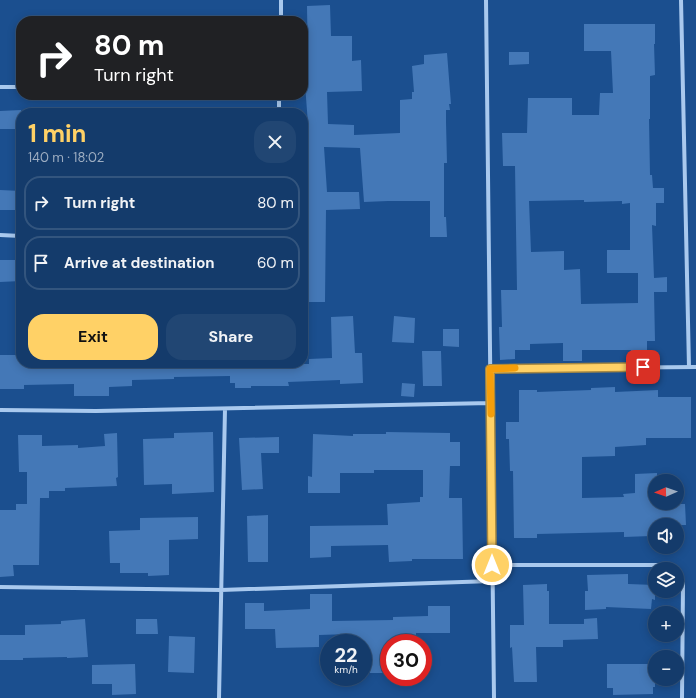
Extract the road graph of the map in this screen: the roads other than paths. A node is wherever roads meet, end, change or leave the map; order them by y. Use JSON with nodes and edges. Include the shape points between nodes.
{"nodes":[{"id":1,"x":281,"y":0,"type":"edge"},
{"id":2,"x":486,"y":0,"type":"edge"},
{"id":3,"x":681,"y":0,"type":"edge"},
{"id":4,"x":281,"y":16,"type":"edge"},
{"id":5,"x":0,"y":87,"type":"edge"},
{"id":6,"x":16,"y":87,"type":"edge"},
{"id":7,"x":0,"y":235,"type":"edge"},
{"id":8,"x":16,"y":236,"type":"edge"},
{"id":9,"x":689,"y":367,"type":"junction"},
{"id":10,"x":696,"y":367,"type":"edge"},
{"id":11,"x":490,"y":369,"type":"junction"},
{"id":12,"x":491,"y":403,"type":"junction"},
{"id":13,"x":225,"y":409,"type":"junction"},
{"id":14,"x":0,"y":410,"type":"edge"},
{"id":15,"x":492,"y":565,"type":"junction"},
{"id":16,"x":648,"y":566,"type":"edge"},
{"id":17,"x":492,"y":581,"type":"junction"},
{"id":18,"x":0,"y":587,"type":"edge"},
{"id":19,"x":221,"y":590,"type":"junction"},
{"id":20,"x":683,"y":598,"type":"edge"},
{"id":21,"x":219,"y":698,"type":"edge"},
{"id":22,"x":494,"y":698,"type":"edge"},
{"id":23,"x":682,"y":698,"type":"edge"}],
"edges":[{"from":1,"to":4,"type":"street"},
{"from":2,"to":11,"type":"street"},
{"from":3,"to":9,"type":"street"},
{"from":5,"to":6,"type":"street"},
{"from":7,"to":8,"type":"street"},
{"from":9,"to":10,"type":"street"},
{"from":9,"to":11,"type":"street"},
{"from":11,"to":12,"type":"street"},
{"from":12,"to":13,"type":"street"},
{"from":12,"to":15,"type":"street"},
{"from":13,"to":14,"type":"street"},
{"from":13,"to":19,"type":"street"},
{"from":15,"to":16,"type":"street"},
{"from":15,"to":17,"type":"street"},
{"from":17,"to":19,"type":"street"},
{"from":17,"to":22,"type":"street"},
{"from":18,"to":19,"type":"street"},
{"from":19,"to":21,"type":"street"},
{"from":20,"to":23,"type":"street"}]}
